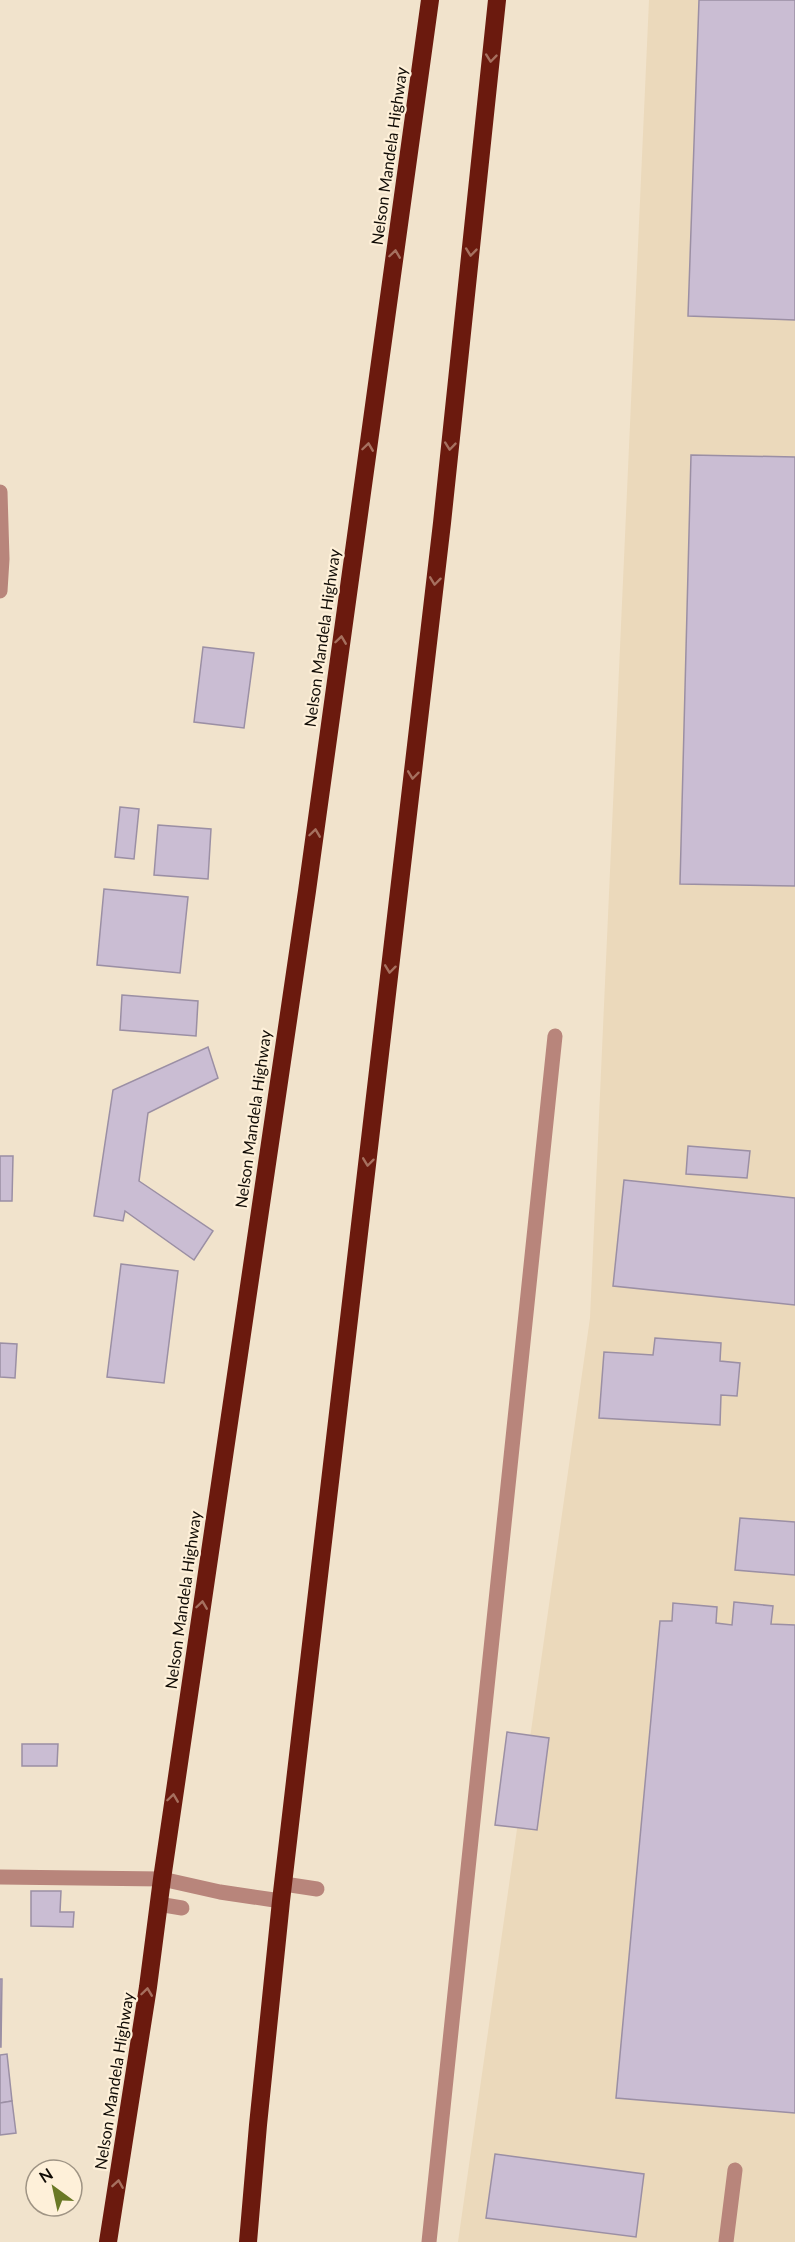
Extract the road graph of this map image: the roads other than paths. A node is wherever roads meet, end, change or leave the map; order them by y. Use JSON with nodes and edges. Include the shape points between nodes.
{"nodes":[{"id":1,"x":430,"y":0,"type":"edge"},
{"id":2,"x":497,"y":0,"type":"edge"},
{"id":3,"x":0,"y":492,"type":"edge"},
{"id":4,"x":0,"y":591,"type":"edge"},
{"id":5,"x":555,"y":1036,"type":"dead end"},
{"id":6,"x":0,"y":1876,"type":"edge"},
{"id":7,"x":162,"y":1879,"type":"junction"},
{"id":8,"x":317,"y":1889,"type":"dead end"},
{"id":9,"x":283,"y":1893,"type":"junction"},
{"id":10,"x":159,"y":1904,"type":"junction"},
{"id":11,"x":182,"y":1908,"type":"dead end"},
{"id":12,"x":735,"y":2170,"type":"dead end"},
{"id":13,"x":108,"y":2242,"type":"edge"},
{"id":14,"x":248,"y":2242,"type":"edge"},
{"id":15,"x":429,"y":2242,"type":"edge"},
{"id":16,"x":726,"y":2242,"type":"edge"}],
"edges":[{"from":7,"to":1,"type":"highway","name":"Nelson Mandela Highway","one_way":true,"via":[[307,891]]},
{"from":2,"to":9,"type":"highway","one_way":true,"via":[[442,523]]},
{"from":3,"to":4,"type":"street"},
{"from":5,"to":15,"type":"street"},
{"from":6,"to":7,"type":"street"},
{"from":7,"to":9,"type":"street","via":[[242,1897]]},
{"from":7,"to":10,"type":"highway","name":"Nelson Mandela Highway"},
{"from":8,"to":9,"type":"street"},
{"from":9,"to":14,"type":"highway"},
{"from":10,"to":11,"type":"street"},
{"from":13,"to":10,"type":"highway","name":"Nelson Mandela Highway","one_way":true},
{"from":12,"to":16,"type":"street"}]}
